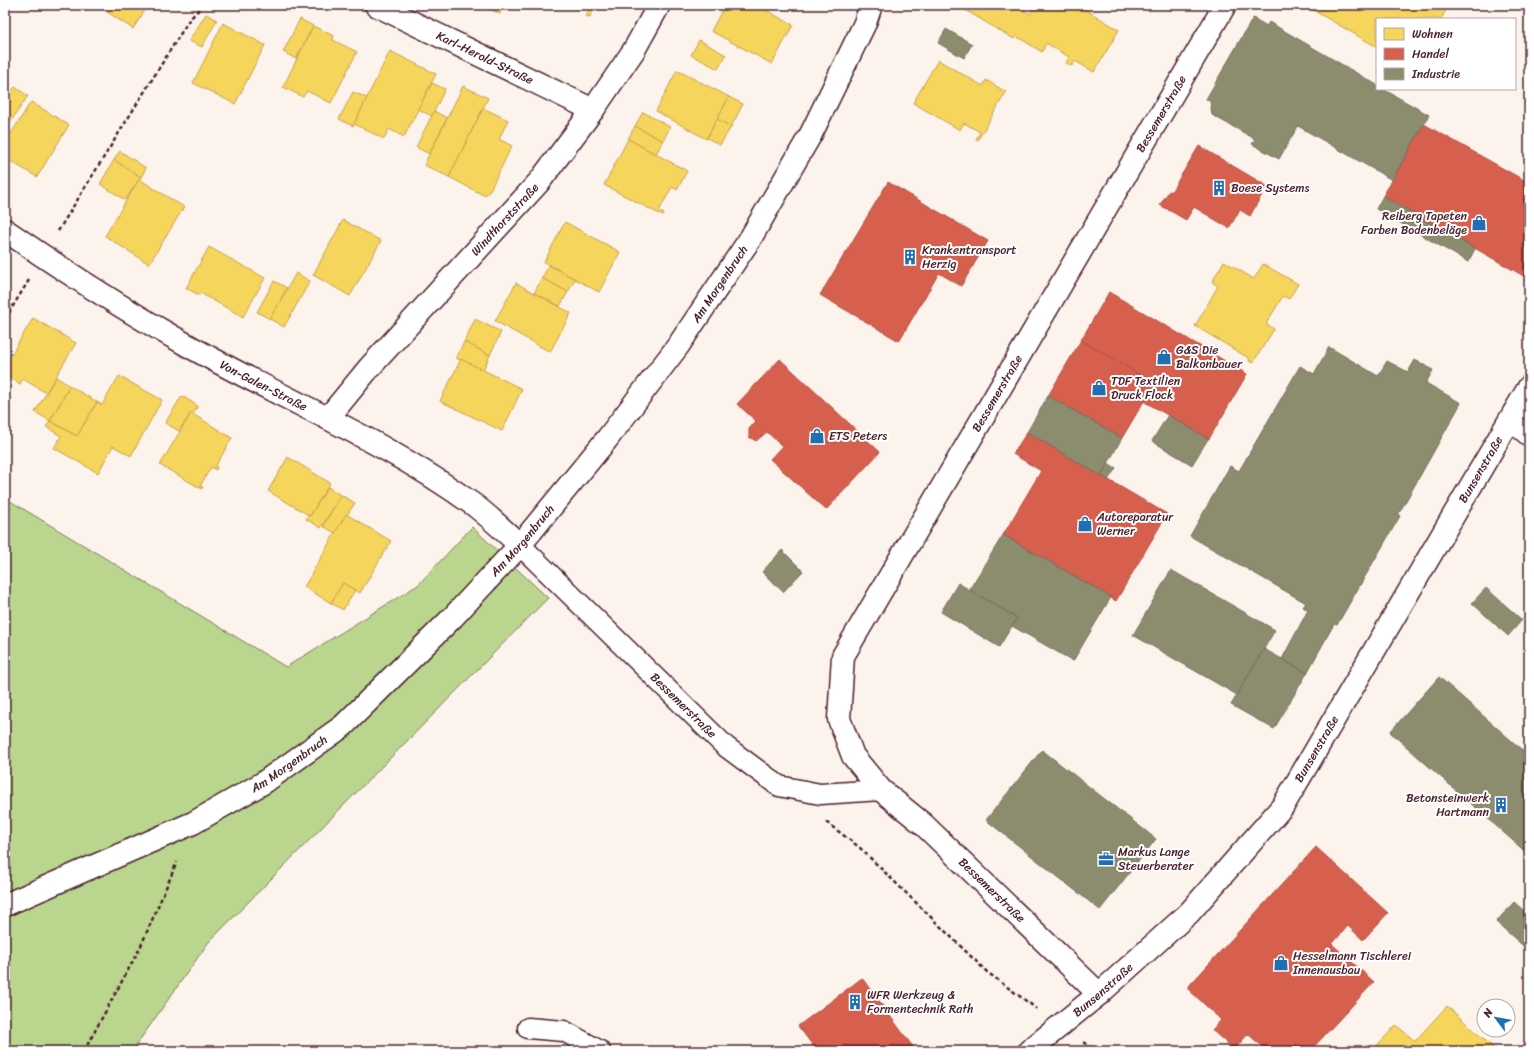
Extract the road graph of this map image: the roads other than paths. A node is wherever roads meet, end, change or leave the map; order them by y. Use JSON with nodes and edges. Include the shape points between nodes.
{"nodes":[{"id":1,"x":376,"y":5,"type":"edge"},
{"id":2,"x":659,"y":5,"type":"edge"},
{"id":3,"x":871,"y":5,"type":"edge"},
{"id":4,"x":1225,"y":5,"type":"edge"},
{"id":5,"x":593,"y":110,"type":"junction"},
{"id":6,"x":5,"y":230,"type":"edge"},
{"id":7,"x":1529,"y":387,"type":"edge"},
{"id":8,"x":328,"y":418,"type":"junction"},
{"id":9,"x":1510,"y":420,"type":"junction"},
{"id":10,"x":1529,"y":436,"type":"edge"},
{"id":11,"x":520,"y":545,"type":"junction"},
{"id":12,"x":881,"y":790,"type":"junction"},
{"id":13,"x":5,"y":905,"type":"edge"},
{"id":14,"x":1099,"y":994,"type":"junction"},
{"id":15,"x":528,"y":1028,"type":"dead end"},
{"id":16,"x":600,"y":1051,"type":"edge"},
{"id":17,"x":1029,"y":1051,"type":"edge"}],
"edges":[{"from":1,"to":5,"type":"street","name":"Karl-Herold-Straße"},
{"from":2,"to":5,"type":"street","name":"Windthorststraße","via":[[634,50]]},
{"from":3,"to":11,"type":"street","name":"Am Morgenbruch","via":[[865,23],[811,134],[750,239],[678,346],[607,439]]},
{"from":4,"to":12,"type":"street","name":"Bessemerstraße","via":[[843,656],[839,719],[852,756]]},
{"from":5,"to":8,"type":"street","name":"Windthorststraße","via":[[539,182],[369,368]]},
{"from":6,"to":8,"type":"street","name":"Von-Galen-Straße","via":[[188,346]]},
{"from":7,"to":9,"type":"street","name":"Bunsenstraße"},
{"from":8,"to":11,"type":"street","name":"Von-Galen-Straße","via":[[431,476],[475,505]]},
{"from":9,"to":10,"type":"lane"},
{"from":9,"to":14,"type":"street","name":"Bunsenstraße","via":[[1283,806],[1189,913]]},
{"from":11,"to":12,"type":"lane","name":"Bessemerstraße","via":[[725,746],[779,786],[820,794]]},
{"from":11,"to":13,"type":"street","name":"Am Morgenbruch","via":[[453,617],[343,726],[263,783],[194,823]]},
{"from":12,"to":14,"type":"street","name":"Bessemerstraße","via":[[923,824]]},
{"from":14,"to":17,"type":"street","name":"Bunsenstraße"},
{"from":15,"to":16,"type":"lane","via":[[564,1031]]}]}
